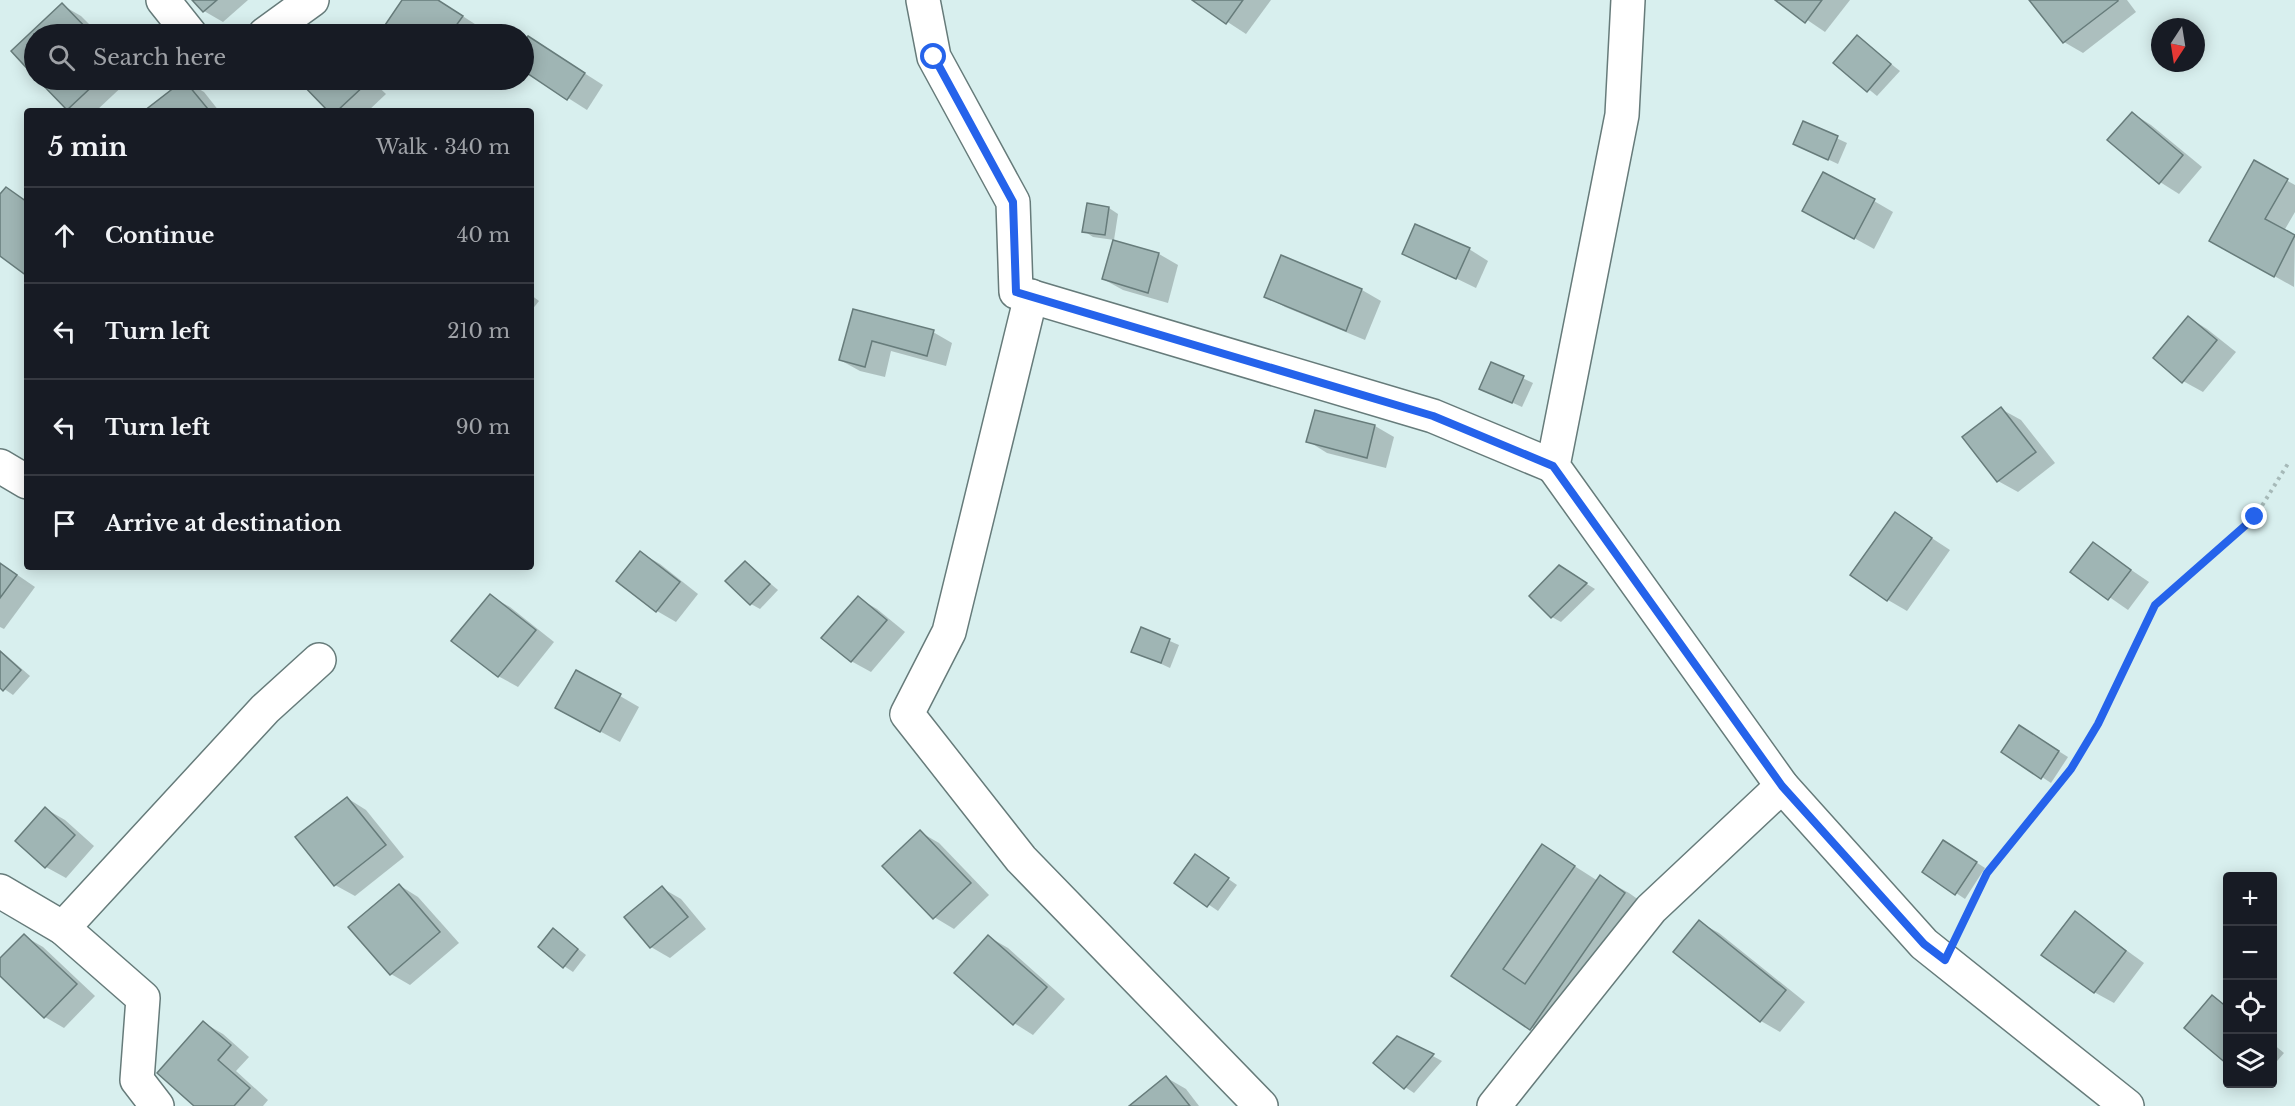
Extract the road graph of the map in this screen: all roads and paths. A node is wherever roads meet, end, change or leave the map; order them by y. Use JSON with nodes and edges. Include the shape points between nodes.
{"nodes":[{"id":1,"x":163,"y":0,"type":"edge"},
{"id":2,"x":312,"y":0,"type":"edge"},
{"id":3,"x":923,"y":0,"type":"edge"},
{"id":4,"x":931,"y":0,"type":"edge"},
{"id":5,"x":1628,"y":0,"type":"edge"},
{"id":6,"x":182,"y":24,"type":"edge"},
{"id":7,"x":279,"y":24,"type":"edge"},
{"id":8,"x":1031,"y":296,"type":"junction"},
{"id":9,"x":2289,"y":462,"type":"dead end"},
{"id":10,"x":0,"y":466,"type":"edge"},
{"id":11,"x":1553,"y":466,"type":"junction"},
{"id":12,"x":24,"y":480,"type":"edge"},
{"id":13,"x":319,"y":660,"type":"dead end"},
{"id":14,"x":1782,"y":786,"type":"junction"},
{"id":15,"x":0,"y":891,"type":"edge"},
{"id":16,"x":63,"y":928,"type":"junction"},
{"id":17,"x":1945,"y":960,"type":"junction"},
{"id":18,"x":157,"y":1106,"type":"edge"},
{"id":19,"x":1261,"y":1106,"type":"edge"},
{"id":20,"x":1494,"y":1106,"type":"edge"},
{"id":21,"x":2127,"y":1106,"type":"edge"}],
"edges":[{"from":1,"to":6,"type":"street"},
{"from":2,"to":7,"type":"street"},
{"from":3,"to":4,"type":"street"},
{"from":3,"to":8,"type":"street","via":[[934,57],[1013,202],[1016,292]]},
{"from":5,"to":11,"type":"street","via":[[1622,115]]},
{"from":8,"to":11,"type":"street","via":[[1433,416]]},
{"from":8,"to":19,"type":"street","via":[[949,632],[907,714],[1021,859]]},
{"from":9,"to":17,"type":"path","via":[[2255,517],[2155,605],[2098,724],[2071,769],[1987,873]]},
{"from":10,"to":12,"type":"street"},
{"from":11,"to":14,"type":"street"},
{"from":13,"to":16,"type":"street","via":[[265,709]]},
{"from":14,"to":17,"type":"street","via":[[1924,944]]},
{"from":14,"to":20,"type":"street","via":[[1651,909]]},
{"from":15,"to":16,"type":"street"},
{"from":16,"to":18,"type":"street","via":[[143,998],[137,1080]]},
{"from":17,"to":21,"type":"street"}]}
